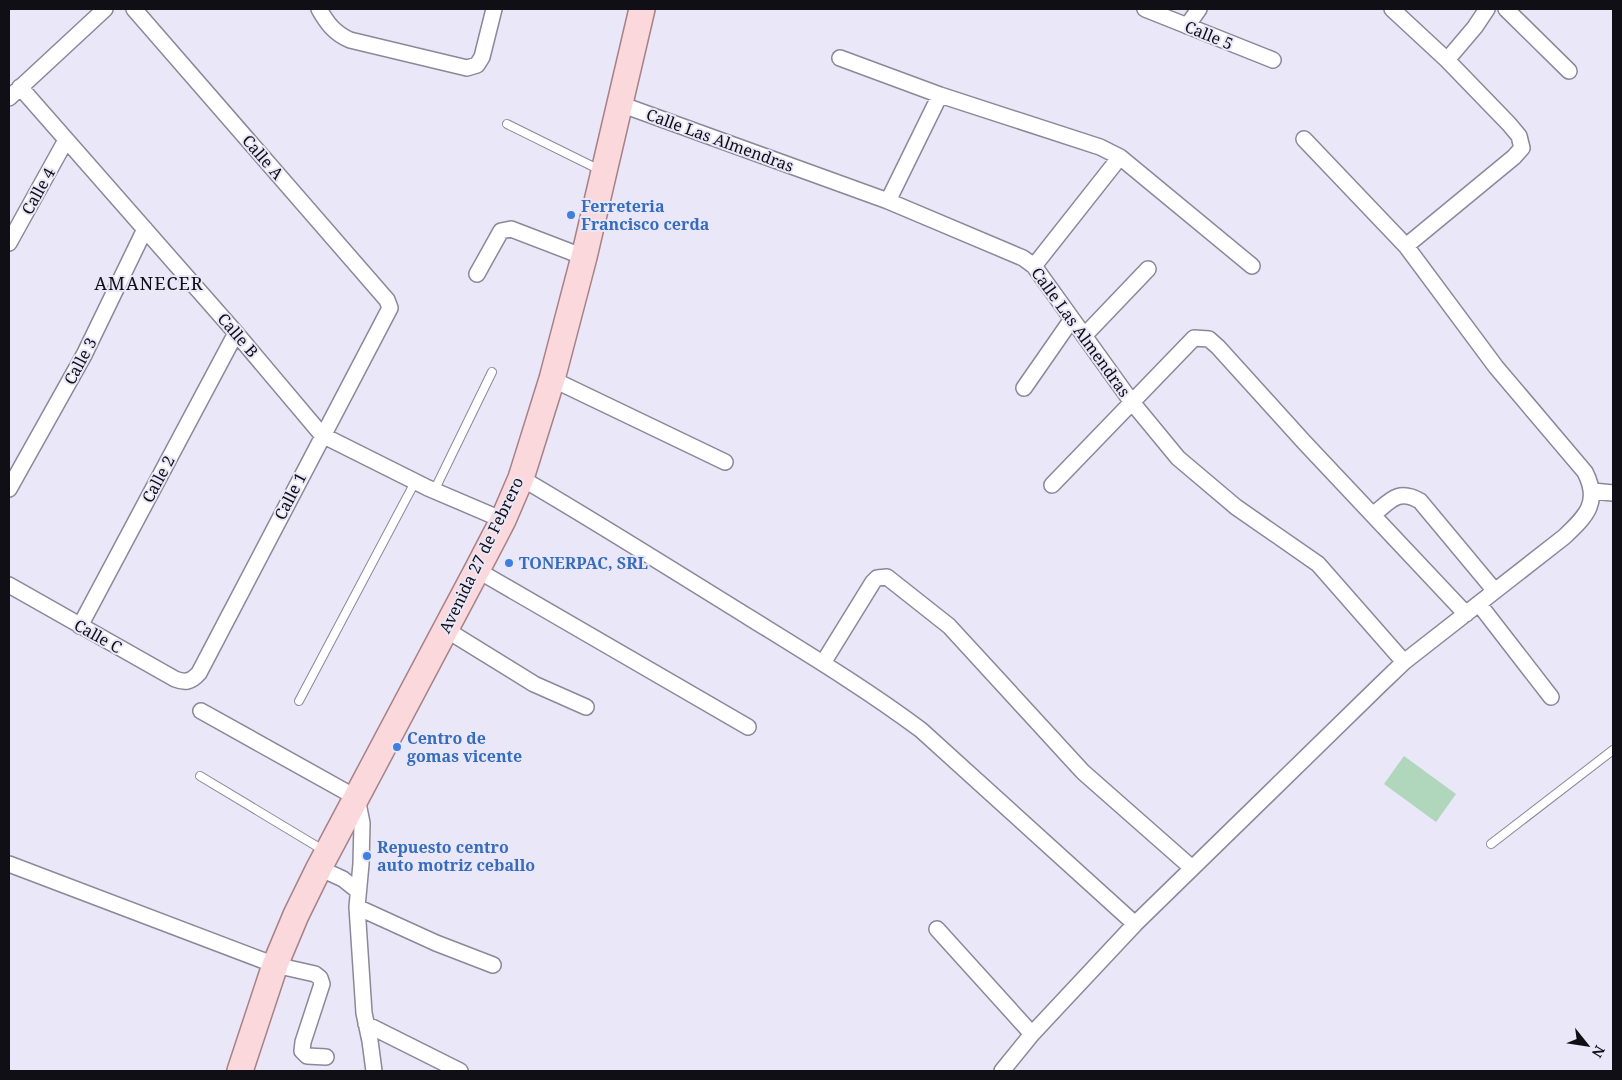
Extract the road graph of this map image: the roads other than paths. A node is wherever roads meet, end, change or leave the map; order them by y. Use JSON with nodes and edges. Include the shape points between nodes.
{"nodes":[{"id":1,"x":105,"y":9,"type":"edge"},
{"id":2,"x":134,"y":9,"type":"edge"},
{"id":3,"x":319,"y":9,"type":"edge"},
{"id":4,"x":494,"y":9,"type":"edge"},
{"id":5,"x":642,"y":9,"type":"edge"},
{"id":6,"x":1145,"y":9,"type":"edge"},
{"id":7,"x":1199,"y":9,"type":"edge"},
{"id":8,"x":1392,"y":9,"type":"edge"},
{"id":9,"x":1487,"y":9,"type":"edge"},
{"id":10,"x":1506,"y":9,"type":"edge"},
{"id":11,"x":1186,"y":26,"type":"junction"},
{"id":12,"x":840,"y":58,"type":"dead end"},
{"id":13,"x":1273,"y":60,"type":"dead end"},
{"id":14,"x":1447,"y":60,"type":"junction"},
{"id":15,"x":1570,"y":71,"type":"dead end"},
{"id":16,"x":20,"y":87,"type":"junction"},
{"id":17,"x":940,"y":95,"type":"junction"},
{"id":18,"x":9,"y":98,"type":"edge"},
{"id":19,"x":620,"y":104,"type":"junction"},
{"id":20,"x":507,"y":124,"type":"dead end"},
{"id":21,"x":1304,"y":139,"type":"dead end"},
{"id":22,"x":66,"y":140,"type":"junction"},
{"id":23,"x":1120,"y":157,"type":"junction"},
{"id":24,"x":604,"y":172,"type":"junction"},
{"id":25,"x":888,"y":201,"type":"junction"},
{"id":26,"x":145,"y":228,"type":"junction"},
{"id":27,"x":9,"y":243,"type":"edge"},
{"id":28,"x":1406,"y":246,"type":"junction"},
{"id":29,"x":584,"y":257,"type":"junction"},
{"id":30,"x":1034,"y":266,"type":"junction"},
{"id":31,"x":1252,"y":266,"type":"dead end"},
{"id":32,"x":1148,"y":269,"type":"dead end"},
{"id":33,"x":477,"y":274,"type":"dead end"},
{"id":34,"x":390,"y":308,"type":"joint"},
{"id":35,"x":1072,"y":319,"type":"junction"},
{"id":36,"x":236,"y":332,"type":"junction"},
{"id":37,"x":1084,"y":336,"type":"junction"},
{"id":38,"x":492,"y":372,"type":"dead end"},
{"id":39,"x":552,"y":379,"type":"junction"},
{"id":40,"x":1024,"y":388,"type":"dead end"},
{"id":41,"x":1131,"y":401,"type":"junction"},
{"id":42,"x":322,"y":435,"type":"junction"},
{"id":43,"x":725,"y":462,"type":"dead end"},
{"id":44,"x":521,"y":478,"type":"junction"},
{"id":45,"x":415,"y":482,"type":"junction"},
{"id":46,"x":1052,"y":485,"type":"dead end"},
{"id":47,"x":9,"y":489,"type":"edge"},
{"id":48,"x":434,"y":491,"type":"junction"},
{"id":49,"x":1593,"y":491,"type":"junction"},
{"id":50,"x":1613,"y":493,"type":"edge"},
{"id":51,"x":1373,"y":515,"type":"junction"},
{"id":52,"x":503,"y":520,"type":"junction"},
{"id":53,"x":477,"y":570,"type":"junction"},
{"id":54,"x":9,"y":585,"type":"edge"},
{"id":55,"x":1495,"y":591,"type":"junction"},
{"id":56,"x":1479,"y":604,"type":"junction"},
{"id":57,"x":1466,"y":614,"type":"junction"},
{"id":58,"x":80,"y":626,"type":"junction"},
{"id":59,"x":445,"y":629,"type":"junction"},
{"id":60,"x":1404,"y":662,"type":"junction"},
{"id":61,"x":823,"y":664,"type":"junction"},
{"id":62,"x":189,"y":682,"type":"joint"},
{"id":63,"x":1551,"y":697,"type":"dead end"},
{"id":64,"x":298,"y":701,"type":"dead end"},
{"id":65,"x":586,"y":707,"type":"dead end"},
{"id":66,"x":201,"y":711,"type":"dead end"},
{"id":67,"x":748,"y":727,"type":"dead end"},
{"id":68,"x":1613,"y":750,"type":"edge"},
{"id":69,"x":200,"y":776,"type":"dead end"},
{"id":70,"x":357,"y":798,"type":"junction"},
{"id":71,"x":1491,"y":844,"type":"dead end"},
{"id":72,"x":323,"y":860,"type":"junction"},
{"id":73,"x":9,"y":864,"type":"edge"},
{"id":74,"x":1192,"y":868,"type":"junction"},
{"id":75,"x":358,"y":891,"type":"junction"},
{"id":76,"x":357,"y":907,"type":"junction"},
{"id":77,"x":1135,"y":924,"type":"junction"},
{"id":78,"x":937,"y":929,"type":"dead end"},
{"id":79,"x":275,"y":965,"type":"junction"},
{"id":80,"x":493,"y":965,"type":"dead end"},
{"id":81,"x":366,"y":1024,"type":"junction"},
{"id":82,"x":1032,"y":1034,"type":"junction"},
{"id":83,"x":326,"y":1057,"type":"dead end"},
{"id":84,"x":240,"y":1071,"type":"edge"},
{"id":85,"x":374,"y":1071,"type":"edge"},
{"id":86,"x":460,"y":1071,"type":"edge"},
{"id":87,"x":1002,"y":1071,"type":"edge"}],
"edges":[{"from":1,"to":16,"type":"street"},
{"from":2,"to":34,"type":"street","name":"Calle A","via":[[387,300]]},
{"from":3,"to":4,"type":"street","via":[[328,24],[350,40],[467,68],[477,65],[482,57]]},
{"from":5,"to":19,"type":"main road","name":"Avenida 27 de Febrero"},
{"from":6,"to":11,"type":"street","name":"Calle 5"},
{"from":7,"to":11,"type":"street"},
{"from":8,"to":14,"type":"street"},
{"from":9,"to":14,"type":"street"},
{"from":10,"to":15,"type":"street"},
{"from":11,"to":13,"type":"street","name":"Calle 5"},
{"from":12,"to":17,"type":"street"},
{"from":14,"to":28,"type":"street","via":[[1515,130],[1522,148]]},
{"from":16,"to":18,"type":"street"},
{"from":16,"to":22,"type":"street","name":"Calle B"},
{"from":17,"to":23,"type":"street","via":[[1100,147]]},
{"from":17,"to":25,"type":"street"},
{"from":19,"to":24,"type":"main road","name":"Avenida 27 de Febrero"},
{"from":19,"to":25,"type":"street","name":"Calle Las Almendras"},
{"from":20,"to":24,"type":"lane"},
{"from":21,"to":28,"type":"street"},
{"from":22,"to":26,"type":"street","name":"Calle B"},
{"from":22,"to":27,"type":"street","name":"Calle 4"},
{"from":23,"to":30,"type":"street"},
{"from":23,"to":31,"type":"street"},
{"from":24,"to":29,"type":"main road","name":"Avenida 27 de Febrero"},
{"from":25,"to":30,"type":"street","name":"Calle Las Almendras","via":[[1023,258]]},
{"from":26,"to":36,"type":"street","name":"Calle B"},
{"from":26,"to":47,"type":"street","name":"Calle 3","via":[[84,355]]},
{"from":28,"to":49,"type":"street","via":[[1496,367],[1585,472]]},
{"from":29,"to":33,"type":"street","via":[[511,230],[501,231]]},
{"from":29,"to":39,"type":"main road","name":"Avenida 27 de Febrero"},
{"from":30,"to":35,"type":"street","name":"Calle Las Almendras"},
{"from":32,"to":37,"type":"street"},
{"from":34,"to":42,"type":"street","name":"Calle 1"},
{"from":35,"to":37,"type":"street","name":"Calle Las Almendras"},
{"from":35,"to":40,"type":"street"},
{"from":36,"to":42,"type":"street","name":"Calle B"},
{"from":36,"to":58,"type":"street","name":"Calle 2"},
{"from":37,"to":41,"type":"street","name":"Calle Las Almendras"},
{"from":38,"to":48,"type":"lane"},
{"from":39,"to":43,"type":"street"},
{"from":39,"to":44,"type":"main road","name":"Avenida 27 de Febrero"},
{"from":41,"to":46,"type":"street"},
{"from":41,"to":51,"type":"street","via":[[1194,338],[1209,339]]},
{"from":41,"to":60,"type":"street","name":"Calle Las Almendras","via":[[1178,458],[1236,507],[1318,564]]},
{"from":42,"to":45,"type":"street","name":"Calle B"},
{"from":42,"to":62,"type":"street","name":"Calle 1","via":[[199,673]]},
{"from":44,"to":52,"type":"main road","name":"Avenida 27 de Febrero"},
{"from":44,"to":61,"type":"street"},
{"from":45,"to":48,"type":"street","name":"Calle B"},
{"from":45,"to":64,"type":"lane"},
{"from":48,"to":52,"type":"street","name":"Calle B"},
{"from":49,"to":50,"type":"street"},
{"from":49,"to":55,"type":"street","via":[[1592,500],[1578,523]]},
{"from":51,"to":55,"type":"street","via":[[1403,494],[1420,501]]},
{"from":51,"to":57,"type":"street"},
{"from":52,"to":53,"type":"main road","name":"Avenida 27 de Febrero"},
{"from":53,"to":59,"type":"main road","name":"Avenida 27 de Febrero"},
{"from":53,"to":67,"type":"street"},
{"from":54,"to":58,"type":"street","name":"Calle C"},
{"from":55,"to":56,"type":"street"},
{"from":56,"to":57,"type":"street"},
{"from":56,"to":63,"type":"street"},
{"from":57,"to":60,"type":"street"},
{"from":58,"to":62,"type":"street","name":"Calle C","via":[[175,679]]},
{"from":59,"to":65,"type":"street","via":[[534,684]]},
{"from":59,"to":70,"type":"main road","name":"Avenida 27 de Febrero"},
{"from":60,"to":74,"type":"street"},
{"from":61,"to":74,"type":"street","via":[[873,582],[887,577],[950,626],[1083,772]]},
{"from":61,"to":77,"type":"street","via":[[921,730]]},
{"from":66,"to":70,"type":"street"},
{"from":68,"to":71,"type":"lane"},
{"from":69,"to":72,"type":"lane"},
{"from":70,"to":72,"type":"main road","name":"Avenida 27 de Febrero"},
{"from":70,"to":75,"type":"street","via":[[362,823]]},
{"from":72,"to":75,"type":"street"},
{"from":72,"to":79,"type":"main road","name":"Avenida 27 de Febrero"},
{"from":73,"to":79,"type":"street"},
{"from":74,"to":77,"type":"street"},
{"from":75,"to":76,"type":"street"},
{"from":76,"to":80,"type":"street"},
{"from":76,"to":81,"type":"street"},
{"from":77,"to":82,"type":"street"},
{"from":78,"to":82,"type":"street"},
{"from":79,"to":83,"type":"street","via":[[320,978],[322,984],[302,1051],[307,1056]]},
{"from":79,"to":84,"type":"main road","name":"Avenida 27 de Febrero"},
{"from":81,"to":85,"type":"street"},
{"from":81,"to":86,"type":"street"},
{"from":82,"to":87,"type":"street"}]}
